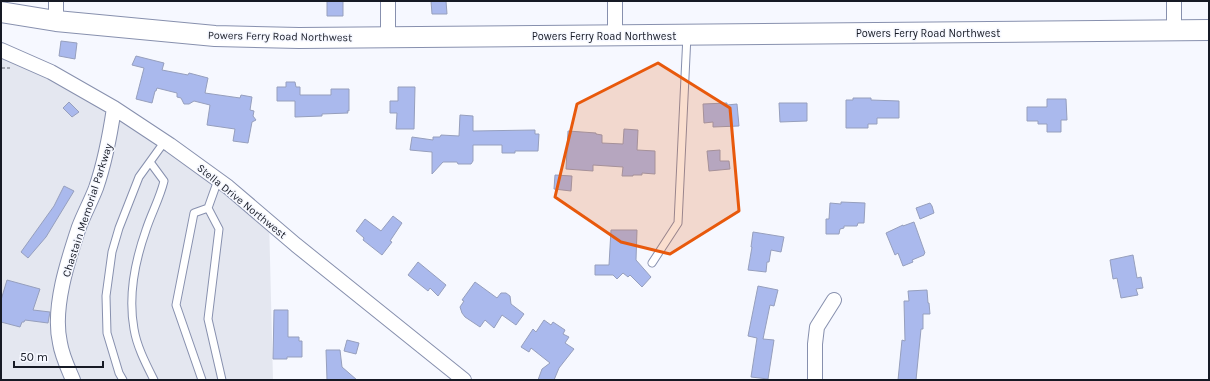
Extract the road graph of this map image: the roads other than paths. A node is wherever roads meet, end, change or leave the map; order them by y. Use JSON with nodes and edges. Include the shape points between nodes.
{"nodes":[{"id":1,"x":56,"y":1,"type":"edge"},
{"id":2,"x":388,"y":1,"type":"edge"},
{"id":3,"x":615,"y":1,"type":"edge"},
{"id":4,"x":1174,"y":1,"type":"edge"},
{"id":5,"x":1,"y":12,"type":"edge"},
{"id":6,"x":56,"y":22,"type":"junction"},
{"id":7,"x":1209,"y":30,"type":"edge"},
{"id":8,"x":1174,"y":31,"type":"junction"},
{"id":9,"x":615,"y":35,"type":"junction"},
{"id":10,"x":687,"y":35,"type":"junction"},
{"id":11,"x":388,"y":37,"type":"junction"},
{"id":12,"x":1,"y":50,"type":"edge"},
{"id":13,"x":114,"y":108,"type":"junction"},
{"id":14,"x":165,"y":141,"type":"junction"},
{"id":15,"x":150,"y":162,"type":"junction"},
{"id":16,"x":218,"y":180,"type":"junction"},
{"id":17,"x":208,"y":208,"type":"junction"},
{"id":18,"x":652,"y":262,"type":"dead end"},
{"id":19,"x":834,"y":300,"type":"dead end"},
{"id":20,"x":73,"y":380,"type":"edge"},
{"id":21,"x":123,"y":380,"type":"edge"},
{"id":22,"x":154,"y":380,"type":"edge"},
{"id":23,"x":202,"y":380,"type":"edge"},
{"id":24,"x":222,"y":380,"type":"edge"},
{"id":25,"x":464,"y":380,"type":"edge"},
{"id":26,"x":815,"y":380,"type":"edge"}],
"edges":[{"from":1,"to":6,"type":"street"},
{"from":2,"to":11,"type":"street"},
{"from":3,"to":9,"type":"street"},
{"from":4,"to":8,"type":"street"},
{"from":5,"to":6,"type":"street","name":"Powers Ferry Road Northwest"},
{"from":6,"to":11,"type":"street","name":"Powers Ferry Road Northwest","via":[[215,36]]},
{"from":7,"to":8,"type":"street","name":"Powers Ferry Road Northwest"},
{"from":8,"to":10,"type":"street","name":"Powers Ferry Road Northwest"},
{"from":9,"to":10,"type":"street","name":"Powers Ferry Road Northwest"},
{"from":9,"to":11,"type":"street","name":"Powers Ferry Road Northwest"},
{"from":10,"to":18,"type":"lane","via":[[678,223]]},
{"from":12,"to":13,"type":"street","name":"Stella Drive Northwest","via":[[51,72]]},
{"from":13,"to":14,"type":"street","name":"Stella Drive Northwest"},
{"from":13,"to":20,"type":"street","name":"Chastain Memorial Parkway","via":[[110,140],[103,165],[80,227],[59,299],[59,342]]},
{"from":14,"to":15,"type":"lane"},
{"from":14,"to":16,"type":"street","name":"Stella Drive Northwest"},
{"from":15,"to":21,"type":"lane","via":[[139,177],[119,228],[112,252],[106,296],[107,333]]},
{"from":15,"to":22,"type":"lane","via":[[164,181],[137,261],[132,298],[134,330]]},
{"from":16,"to":17,"type":"lane"},
{"from":16,"to":25,"type":"street","name":"Stella Drive Northwest"},
{"from":17,"to":23,"type":"lane","via":[[194,214],[176,305]]},
{"from":17,"to":24,"type":"lane","via":[[220,229],[208,319]]},
{"from":19,"to":26,"type":"street","via":[[817,327]]}]}
